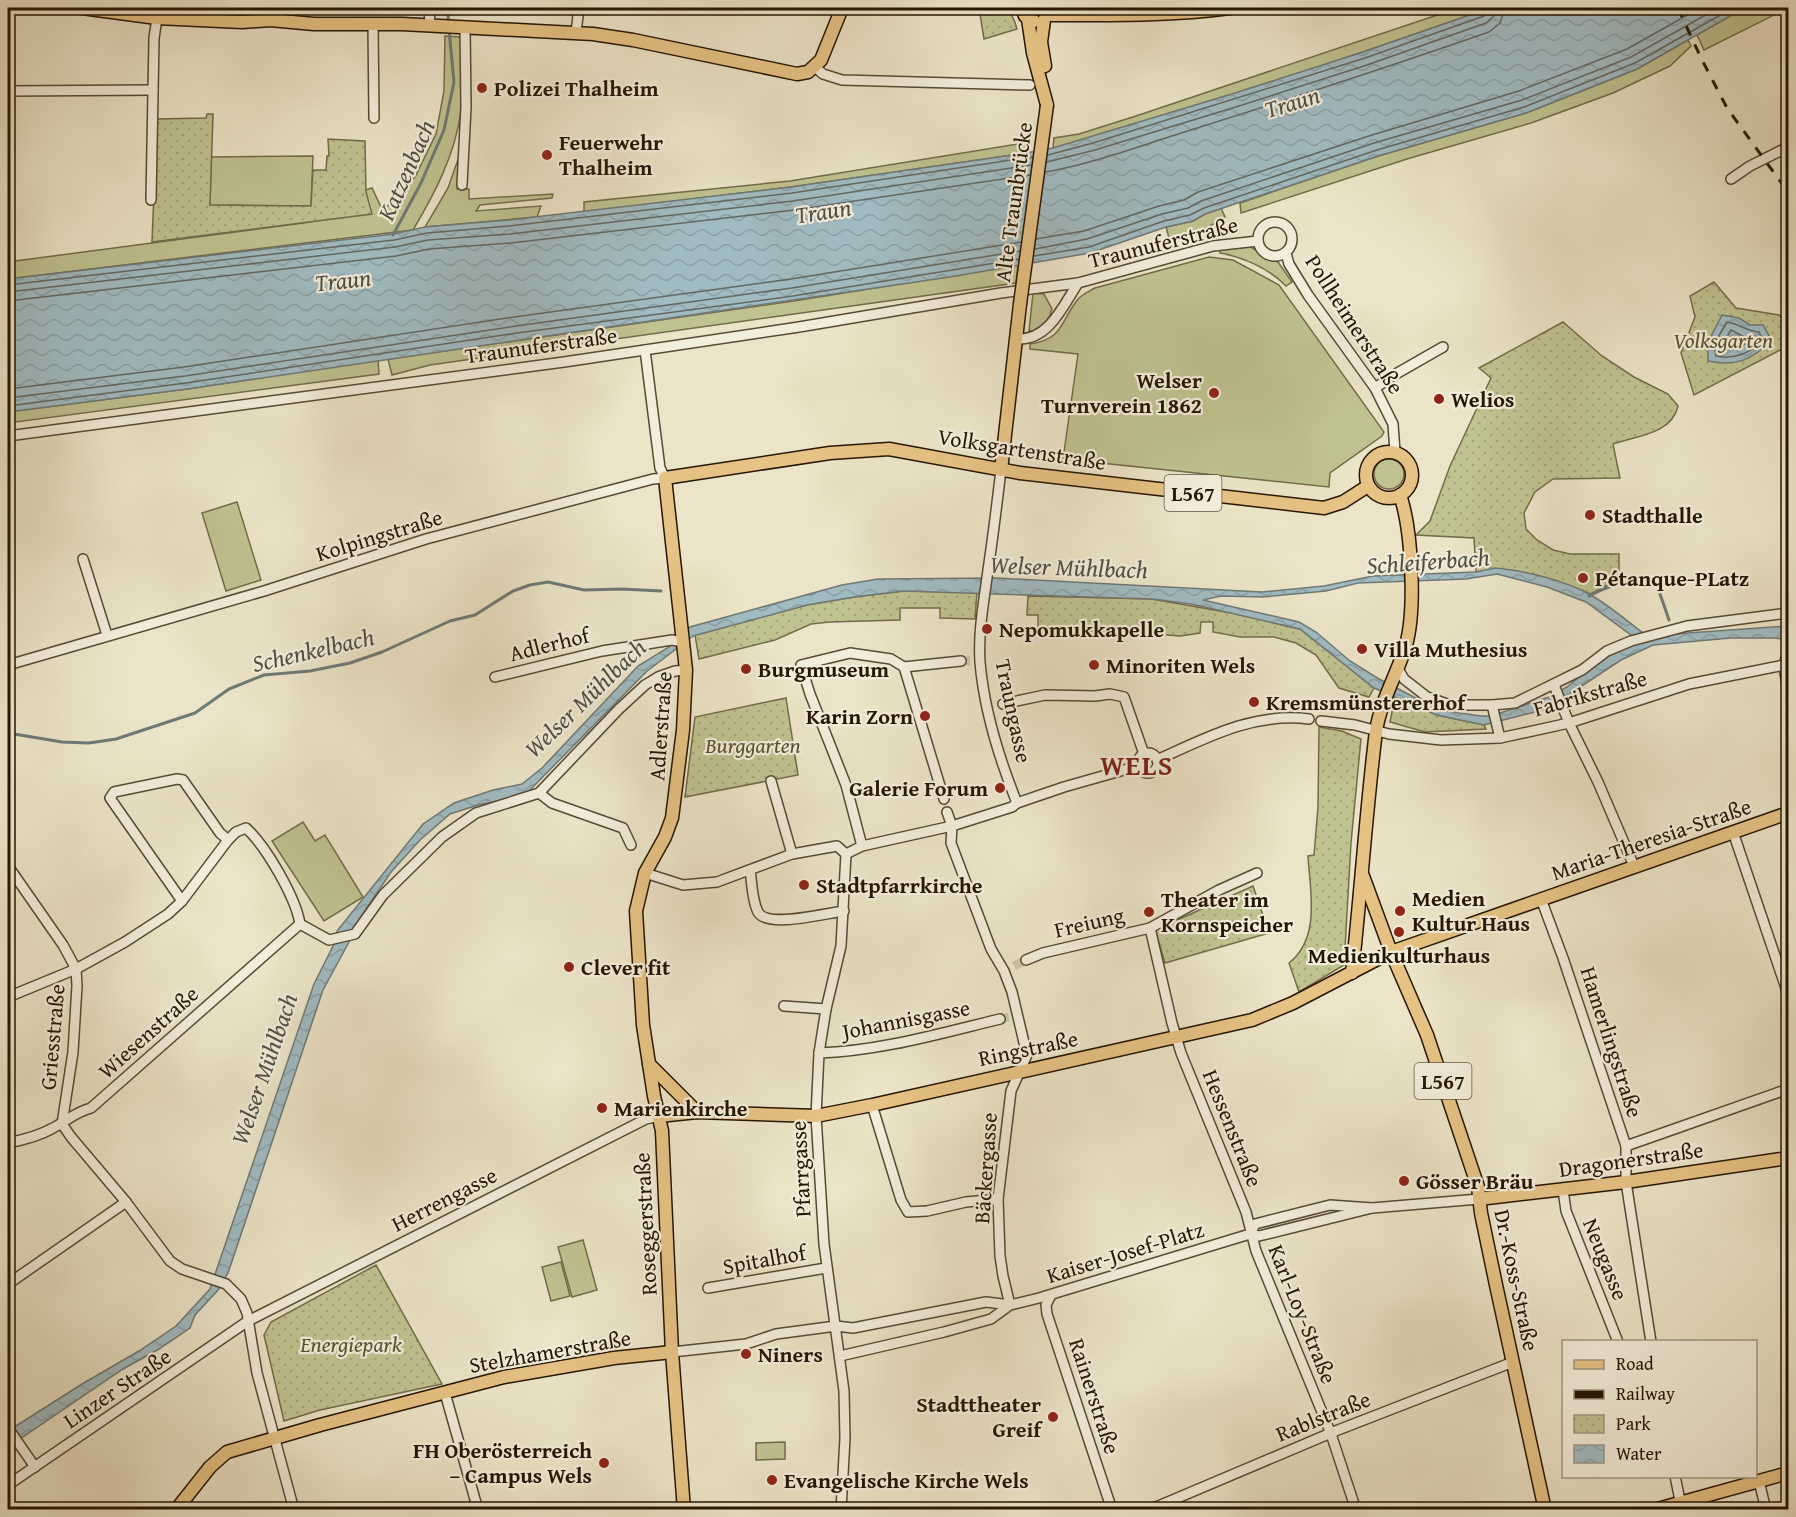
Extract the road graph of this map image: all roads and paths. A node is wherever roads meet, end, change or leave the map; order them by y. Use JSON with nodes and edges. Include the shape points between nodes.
{"nodes":[{"id":1,"x":82,"y":8,"type":"edge"},
{"id":2,"x":429,"y":8,"type":"edge"},
{"id":3,"x":579,"y":8,"type":"edge"},
{"id":4,"x":842,"y":8,"type":"edge"},
{"id":5,"x":1079,"y":8,"type":"edge"},
{"id":6,"x":1230,"y":8,"type":"edge"},
{"id":7,"x":1022,"y":11,"type":"edge"},
{"id":8,"x":1049,"y":14,"type":"edge"},
{"id":9,"x":1094,"y":14,"type":"junction"},
{"id":10,"x":157,"y":18,"type":"junction"},
{"id":11,"x":373,"y":24,"type":"junction"},
{"id":12,"x":430,"y":25,"type":"junction"},
{"id":13,"x":465,"y":27,"type":"junction"},
{"id":14,"x":576,"y":32,"type":"junction"},
{"id":15,"x":815,"y":68,"type":"junction"},
{"id":16,"x":1030,"y":85,"type":"dead end"},
{"id":17,"x":153,"y":90,"type":"junction"},
{"id":18,"x":8,"y":91,"type":"edge"},
{"id":19,"x":1047,"y":105,"type":"junction"},
{"id":20,"x":374,"y":118,"type":"dead end"},
{"id":21,"x":1788,"y":147,"type":"edge"},
{"id":22,"x":1731,"y":179,"type":"dead end"},
{"id":23,"x":462,"y":185,"type":"dead end"},
{"id":24,"x":151,"y":200,"type":"dead end"},
{"id":25,"x":1258,"y":240,"type":"junction"},
{"id":26,"x":1286,"y":253,"type":"junction"},
{"id":27,"x":1078,"y":284,"type":"junction"},
{"id":28,"x":1020,"y":304,"type":"joint"},
{"id":29,"x":1018,"y":339,"type":"junction"},
{"id":30,"x":1443,"y":347,"type":"dead end"},
{"id":31,"x":645,"y":350,"type":"junction"},
{"id":32,"x":1375,"y":388,"type":"junction"},
{"id":33,"x":8,"y":436,"type":"edge"},
{"id":34,"x":1395,"y":452,"type":"junction"},
{"id":35,"x":1001,"y":470,"type":"junction"},
{"id":36,"x":665,"y":478,"type":"junction"},
{"id":37,"x":1368,"y":486,"type":"junction"},
{"id":38,"x":1400,"y":495,"type":"junction"},
{"id":39,"x":83,"y":559,"type":"dead end"},
{"id":40,"x":1788,"y":613,"type":"edge"},
{"id":41,"x":107,"y":635,"type":"junction"},
{"id":42,"x":680,"y":640,"type":"junction"},
{"id":43,"x":1788,"y":652,"type":"edge"},
{"id":44,"x":962,"y":662,"type":"tunnel mouth"},
{"id":45,"x":8,"y":665,"type":"edge"},
{"id":46,"x":1784,"y":665,"type":"junction"},
{"id":47,"x":904,"y":667,"type":"junction"},
{"id":48,"x":1397,"y":667,"type":"junction"},
{"id":49,"x":686,"y":670,"type":"junction"},
{"id":50,"x":495,"y":677,"type":"dead end"},
{"id":51,"x":1555,"y":688,"type":"junction"},
{"id":52,"x":1788,"y":694,"type":"edge"},
{"id":53,"x":994,"y":706,"type":"junction"},
{"id":54,"x":1493,"y":710,"type":"junction"},
{"id":55,"x":1309,"y":719,"type":"dead end"},
{"id":56,"x":1321,"y":721,"type":"dead end"},
{"id":57,"x":1569,"y":723,"type":"junction"},
{"id":58,"x":1376,"y":731,"type":"junction"},
{"id":59,"x":1499,"y":735,"type":"junction"},
{"id":60,"x":1144,"y":754,"type":"junction"},
{"id":61,"x":1157,"y":760,"type":"junction"},
{"id":62,"x":1138,"y":766,"type":"junction"},
{"id":63,"x":771,"y":782,"type":"dead end"},
{"id":64,"x":539,"y":793,"type":"junction"},
{"id":65,"x":944,"y":799,"type":"dead end"},
{"id":66,"x":1017,"y":803,"type":"junction"},
{"id":67,"x":947,"y":812,"type":"dead end"},
{"id":68,"x":1788,"y":813,"type":"edge"},
{"id":69,"x":952,"y":826,"type":"junction"},
{"id":70,"x":1733,"y":832,"type":"junction"},
{"id":71,"x":228,"y":840,"type":"junction"},
{"id":72,"x":631,"y":845,"type":"dead end"},
{"id":73,"x":862,"y":846,"type":"junction"},
{"id":74,"x":792,"y":854,"type":"junction"},
{"id":75,"x":846,"y":854,"type":"junction"},
{"id":76,"x":8,"y":866,"type":"edge"},
{"id":77,"x":1634,"y":866,"type":"junction"},
{"id":78,"x":750,"y":870,"type":"junction"},
{"id":79,"x":645,"y":873,"type":"junction"},
{"id":80,"x":1257,"y":873,"type":"dead end"},
{"id":81,"x":1363,"y":876,"type":"junction"},
{"id":82,"x":1541,"y":899,"type":"junction"},
{"id":83,"x":182,"y":901,"type":"junction"},
{"id":84,"x":844,"y":911,"type":"junction"},
{"id":85,"x":300,"y":924,"type":"junction"},
{"id":86,"x":1150,"y":928,"type":"junction"},
{"id":87,"x":1391,"y":952,"type":"junction"},
{"id":88,"x":1026,"y":960,"type":"tunnel mouth"},
{"id":89,"x":1014,"y":966,"type":"tunnel mouth"},
{"id":90,"x":76,"y":969,"type":"junction"},
{"id":91,"x":1004,"y":971,"type":"junction"},
{"id":92,"x":1352,"y":973,"type":"junction"},
{"id":93,"x":1788,"y":994,"type":"edge"},
{"id":94,"x":8,"y":997,"type":"edge"},
{"id":95,"x":784,"y":1006,"type":"dead end"},
{"id":96,"x":826,"y":1009,"type":"junction"},
{"id":97,"x":1000,"y":1019,"type":"tunnel mouth"},
{"id":98,"x":1176,"y":1037,"type":"junction"},
{"id":99,"x":819,"y":1053,"type":"junction"},
{"id":100,"x":650,"y":1064,"type":"junction"},
{"id":101,"x":1021,"y":1071,"type":"junction"},
{"id":102,"x":1788,"y":1089,"type":"edge"},
{"id":103,"x":872,"y":1105,"type":"junction"},
{"id":104,"x":697,"y":1112,"type":"junction"},
{"id":105,"x":659,"y":1116,"type":"junction"},
{"id":106,"x":816,"y":1116,"type":"junction"},
{"id":107,"x":62,"y":1124,"type":"junction"},
{"id":108,"x":8,"y":1143,"type":"edge"},
{"id":109,"x":1626,"y":1146,"type":"junction"},
{"id":110,"x":1788,"y":1158,"type":"edge"},
{"id":111,"x":1626,"y":1182,"type":"junction"},
{"id":112,"x":1563,"y":1190,"type":"junction"},
{"id":113,"x":998,"y":1199,"type":"junction"},
{"id":114,"x":1479,"y":1199,"type":"junction"},
{"id":115,"x":126,"y":1202,"type":"junction"},
{"id":116,"x":1372,"y":1208,"type":"junction"},
{"id":117,"x":1250,"y":1234,"type":"junction"},
{"id":118,"x":826,"y":1268,"type":"junction"},
{"id":119,"x":8,"y":1284,"type":"edge"},
{"id":120,"x":708,"y":1288,"type":"dead end"},
{"id":121,"x":1051,"y":1295,"type":"junction"},
{"id":122,"x":1010,"y":1305,"type":"junction"},
{"id":123,"x":248,"y":1321,"type":"junction"},
{"id":124,"x":836,"y":1326,"type":"junction"},
{"id":125,"x":1618,"y":1340,"type":"edge"},
{"id":126,"x":1652,"y":1340,"type":"edge"},
{"id":127,"x":672,"y":1352,"type":"junction"},
{"id":128,"x":840,"y":1356,"type":"junction"},
{"id":129,"x":1513,"y":1362,"type":"junction"},
{"id":130,"x":445,"y":1393,"type":"junction"},
{"id":131,"x":8,"y":1429,"type":"edge"},
{"id":132,"x":1330,"y":1434,"type":"junction"},
{"id":133,"x":274,"y":1439,"type":"junction"},
{"id":134,"x":35,"y":1467,"type":"junction"},
{"id":135,"x":1788,"y":1473,"type":"edge"},
{"id":136,"x":1675,"y":1478,"type":"edge"},
{"id":137,"x":1759,"y":1481,"type":"junction"},
{"id":138,"x":8,"y":1485,"type":"edge"},
{"id":139,"x":1681,"y":1506,"type":"edge"},
{"id":140,"x":176,"y":1509,"type":"edge"},
{"id":141,"x":294,"y":1509,"type":"edge"},
{"id":142,"x":478,"y":1509,"type":"edge"},
{"id":143,"x":684,"y":1509,"type":"edge"},
{"id":144,"x":841,"y":1509,"type":"edge"},
{"id":145,"x":1112,"y":1509,"type":"edge"},
{"id":146,"x":1149,"y":1509,"type":"edge"},
{"id":147,"x":1356,"y":1509,"type":"edge"},
{"id":148,"x":1545,"y":1509,"type":"edge"},
{"id":149,"x":1654,"y":1509,"type":"edge"},
{"id":150,"x":1766,"y":1509,"type":"edge"}],
"edges":[{"from":1,"to":10,"type":"main road"},
{"from":2,"to":12,"type":"street"},
{"from":3,"to":14,"type":"street"},
{"from":4,"to":15,"type":"main road"},
{"from":5,"to":9,"type":"main road"},
{"from":6,"to":9,"type":"main road","via":[[1156,15]]},
{"from":7,"to":8,"type":"main road","via":[[1036,21]]},
{"from":7,"to":19,"type":"main road"},
{"from":8,"to":9,"type":"main road"},
{"from":8,"to":19,"type":"main road","name":"Alte Traunbrücke","via":[[1041,36],[1050,83]]},
{"from":10,"to":11,"type":"main road","via":[[242,22],[270,28]]},
{"from":10,"to":17,"type":"street"},
{"from":11,"to":12,"type":"main road"},
{"from":11,"to":20,"type":"street"},
{"from":12,"to":13,"type":"main road"},
{"from":13,"to":14,"type":"main road"},
{"from":13,"to":23,"type":"street"},
{"from":14,"to":15,"type":"main road","via":[[797,74]]},
{"from":15,"to":16,"type":"street","via":[[842,80]]},
{"from":17,"to":18,"type":"street"},
{"from":17,"to":24,"type":"street"},
{"from":19,"to":28,"type":"main road","name":"Alte Traunbrücke","bridge":true},
{"from":21,"to":22,"type":"street"},
{"from":25,"to":26,"type":"street","via":[[1262,250],[1271,256]]},
{"from":25,"to":26,"type":"street","via":[[1266,225],[1282,224],[1292,238]]},
{"from":25,"to":27,"type":"street","name":"Traunuferstraße","via":[[1213,246]]},
{"from":26,"to":32,"type":"street","name":"Pollheimerstraße","via":[[1308,295]]},
{"from":27,"to":29,"type":"street","name":"Traunuferstraße","via":[[1044,332]]},
{"from":27,"to":31,"type":"street","name":"Traunuferstraße"},
{"from":28,"to":29,"type":"main road","name":"Traungasse"},
{"from":29,"to":35,"type":"main road","name":"Traungasse"},
{"from":30,"to":32,"type":"street"},
{"from":31,"to":33,"type":"street","name":"Traunuferstraße"},
{"from":31,"to":36,"type":"street","name":"Adlerstraße","via":[[660,468]]},
{"from":32,"to":34,"type":"street","name":"Pollheimerstraße","via":[[1393,424]]},
{"from":34,"to":37,"type":"main road","via":[[1379,453],[1373,458],[1366,471]]},
{"from":34,"to":38,"type":"main road","via":[[1406,459],[1412,472],[1410,486]]},
{"from":35,"to":36,"type":"main road","name":"Volksgartenstraße","via":[[889,448]]},
{"from":35,"to":37,"type":"main road","name":"Volksgartenstraße","number":"L567","via":[[1324,508],[1343,502]]},
{"from":35,"to":53,"type":"street","name":"Traungasse","via":[[977,661]]},
{"from":36,"to":41,"type":"street","name":"Kolpingstraße","via":[[426,539],[264,591]]},
{"from":36,"to":42,"type":"main road","name":"Adlerstraße"},
{"from":37,"to":38,"type":"main road","via":[[1386,498]]},
{"from":38,"to":48,"type":"main road","number":"L567","via":[[1407,520],[1411,580],[1410,625]]},
{"from":39,"to":41,"type":"street"},
{"from":40,"to":51,"type":"street","via":[[1651,634],[1607,651]]},
{"from":41,"to":45,"type":"street","name":"Kolpingstraße"},
{"from":42,"to":49,"type":"main road","name":"Adlerstraße"},
{"from":42,"to":50,"type":"street","name":"Adlerhof","via":[[602,651]]},
{"from":43,"to":46,"type":"street"},
{"from":44,"to":47,"type":"street"},
{"from":46,"to":52,"type":"street"},
{"from":46,"to":57,"type":"street","name":"Fabrikstraße","via":[[1689,684]]},
{"from":47,"to":65,"type":"street"},
{"from":47,"to":73,"type":"street","via":[[891,659],[850,653],[801,665],[846,785]]},
{"from":48,"to":54,"type":"street","via":[[1404,679],[1427,697],[1450,705]]},
{"from":48,"to":58,"type":"main road","number":"L567","via":[[1384,696]]},
{"from":49,"to":64,"type":"street","via":[[658,676],[645,685]]},
{"from":49,"to":79,"type":"main road","name":"Adlerstraße","via":[[672,818]]},
{"from":51,"to":54,"type":"street"},
{"from":51,"to":57,"type":"street"},
{"from":53,"to":60,"type":"street","via":[[1045,695],[1124,697]]},
{"from":53,"to":66,"type":"street","name":"Traungasse","via":[[1002,766]]},
{"from":54,"to":59,"type":"street"},
{"from":55,"to":61,"type":"street","via":[[1264,718],[1244,723]]},
{"from":56,"to":58,"type":"street","name":"Fabrikstraße"},
{"from":57,"to":59,"type":"street","name":"Fabrikstraße"},
{"from":57,"to":77,"type":"street"},
{"from":58,"to":59,"type":"street","name":"Fabrikstraße","via":[[1441,740]]},
{"from":58,"to":81,"type":"main road","number":"L567"},
{"from":60,"to":61,"type":"street"},
{"from":60,"to":62,"type":"street"},
{"from":61,"to":62,"type":"street","via":[[1152,772],[1142,771]]},
{"from":62,"to":66,"type":"street"},
{"from":63,"to":74,"type":"street"},
{"from":64,"to":72,"type":"street","via":[[552,803],[623,828]]},
{"from":64,"to":85,"type":"street","via":[[476,813],[442,837],[383,895],[351,936],[329,940]]},
{"from":66,"to":69,"type":"street"},
{"from":67,"to":69,"type":"street","name":"Bäckergasse"},
{"from":68,"to":70,"type":"main road","name":"Maria-Theresia-Straße"},
{"from":69,"to":73,"type":"street"},
{"from":69,"to":91,"type":"street","name":"Bäckergasse","via":[[951,843],[959,868]]},
{"from":70,"to":77,"type":"main road","name":"Maria-Theresia-Straße"},
{"from":70,"to":93,"type":"street"},
{"from":71,"to":83,"type":"street"},
{"from":71,"to":83,"type":"street","via":[[183,780],[114,792],[110,798]]},
{"from":71,"to":85,"type":"street","via":[[246,828],[265,848],[298,911]]},
{"from":73,"to":75,"type":"street"},
{"from":74,"to":75,"type":"street","via":[[837,846]]},
{"from":74,"to":78,"type":"street"},
{"from":75,"to":84,"type":"street","name":"Pfarrgasse"},
{"from":76,"to":90,"type":"street","name":"Griesstraße"},
{"from":77,"to":82,"type":"main road","name":"Maria-Theresia-Straße"},
{"from":78,"to":79,"type":"street","via":[[717,882],[683,885]]},
{"from":78,"to":84,"type":"street","via":[[757,910],[762,917],[776,921]]},
{"from":79,"to":100,"type":"main road","name":"Adlerstraße","via":[[636,911],[643,1025]]},
{"from":80,"to":86,"type":"street","name":"Freiung"},
{"from":81,"to":87,"type":"main road","number":"L567"},
{"from":81,"to":92,"type":"main road"},
{"from":82,"to":87,"type":"main road","name":"Maria-Theresia-Straße"},
{"from":82,"to":109,"type":"street","name":"Hamerlingstraße"},
{"from":83,"to":90,"type":"street","via":[[125,942]]},
{"from":84,"to":96,"type":"street","name":"Pfarrgasse","via":[[841,946]]},
{"from":85,"to":107,"type":"street","name":"Wiesenstraße","via":[[91,1108],[77,1112]]},
{"from":86,"to":88,"type":"street","name":"Freiung"},
{"from":86,"to":98,"type":"street","name":"Hessenstraße"},
{"from":87,"to":92,"type":"main road","name":"Ringstraße"},
{"from":87,"to":114,"type":"main road","number":"L567","via":[[1427,1035]]},
{"from":89,"to":91,"type":"street"},
{"from":90,"to":94,"type":"street"},
{"from":90,"to":107,"type":"street","name":"Griesstraße","via":[[73,1053]]},
{"from":91,"to":101,"type":"street","name":"Bäckergasse","via":[[1027,1055]]},
{"from":92,"to":98,"type":"main road","name":"Ringstraße","via":[[1272,1013]]},
{"from":95,"to":96,"type":"street"},
{"from":96,"to":99,"type":"street","name":"Pfarrgasse"},
{"from":97,"to":99,"type":"street","name":"Johannisgasse","via":[[849,1052]]},
{"from":98,"to":101,"type":"main road","name":"Ringstraße"},
{"from":98,"to":117,"type":"street","name":"Hessenstraße","via":[[1245,1212]]},
{"from":99,"to":106,"type":"street","name":"Pfarrgasse"},
{"from":100,"to":104,"type":"main road"},
{"from":100,"to":105,"type":"main road","name":"Adlerstraße"},
{"from":101,"to":103,"type":"main road","name":"Ringstraße"},
{"from":101,"to":113,"type":"street","name":"Bäckergasse","via":[[1011,1091]]},
{"from":102,"to":109,"type":"street"},
{"from":103,"to":106,"type":"main road","name":"Ringstraße"},
{"from":103,"to":113,"type":"street","via":[[908,1212]]},
{"from":104,"to":105,"type":"main road","name":"Ringstraße"},
{"from":104,"to":106,"type":"main road","name":"Ringstraße"},
{"from":105,"to":123,"type":"street","name":"Herrengasse","via":[[646,1119]]},
{"from":105,"to":127,"type":"main road","name":"Roseggerstraße"},
{"from":106,"to":118,"type":"street","name":"Pfarrgasse"},
{"from":107,"to":108,"type":"street","name":"Wiesenstraße","via":[[36,1137]]},
{"from":107,"to":115,"type":"street"},
{"from":109,"to":111,"type":"street","name":"Hamerlingstraße"},
{"from":110,"to":111,"type":"main road","name":"Dragonerstraße"},
{"from":111,"to":112,"type":"main road","name":"Dragonerstraße"},
{"from":111,"to":126,"type":"street","name":"Hamerlingstraße"},
{"from":112,"to":114,"type":"main road","name":"Dragonerstraße"},
{"from":112,"to":125,"type":"street","name":"Neugasse","via":[[1566,1211]]},
{"from":113,"to":122,"type":"street","name":"Bäckergasse","via":[[1000,1256]]},
{"from":114,"to":116,"type":"street","name":"Kaiser-Josef-Platz"},
{"from":114,"to":129,"type":"main road","name":"Dr.-Koss-Straße","number":"L567"},
{"from":115,"to":119,"type":"street"},
{"from":115,"to":123,"type":"street","via":[[170,1261],[226,1284],[241,1299]]},
{"from":116,"to":117,"type":"street","name":"Kaiser-Josef-Platz","via":[[1259,1236]]},
{"from":116,"to":117,"type":"street","name":"Kaiser-Josef-Platz","via":[[1330,1205],[1256,1224]]},
{"from":117,"to":121,"type":"street","name":"Kaiser-Josef-Platz"},
{"from":117,"to":132,"type":"street","name":"Karl-Loy-Straße"},
{"from":118,"to":120,"type":"street","name":"Spitalhof"},
{"from":118,"to":124,"type":"street","name":"Pfarrgasse"},
{"from":121,"to":122,"type":"street","name":"Kaiser-Josef-Platz"},
{"from":121,"to":145,"type":"street","name":"Rainerstraße","via":[[1047,1314]]},
{"from":122,"to":124,"type":"street","name":"Kaiser-Josef-Platz","via":[[987,1302],[853,1328]]},
{"from":122,"to":128,"type":"street","name":"Kaiser-Josef-Platz","via":[[991,1319]]},
{"from":123,"to":133,"type":"street"},
{"from":123,"to":134,"type":"street","name":"Linzer Straße"},
{"from":124,"to":127,"type":"street","name":"Stelzhamerstraße","via":[[776,1334],[746,1344]]},
{"from":124,"to":128,"type":"street","name":"Pfarrgasse"},
{"from":127,"to":130,"type":"main road","name":"Stelzhamerstraße","via":[[533,1371]]},
{"from":127,"to":143,"type":"main road","name":"Roseggerstraße"},
{"from":128,"to":144,"type":"street","name":"Pfarrgasse","via":[[845,1438]]},
{"from":129,"to":132,"type":"street","name":"Rablstraße"},
{"from":129,"to":148,"type":"main road","name":"Dr.-Koss-Straße","number":"L567"},
{"from":130,"to":133,"type":"main road","name":"Stelzhamerstraße"},
{"from":130,"to":142,"type":"street"},
{"from":131,"to":134,"type":"street"},
{"from":132,"to":146,"type":"street","name":"Rablstraße"},
{"from":132,"to":147,"type":"street","name":"Karl-Loy-Straße"},
{"from":133,"to":140,"type":"main road","name":"Stelzhamerstraße","via":[[219,1457]]},
{"from":133,"to":141,"type":"street"},
{"from":134,"to":138,"type":"street","name":"Linzer Straße"},
{"from":135,"to":137,"type":"main road"},
{"from":136,"to":139,"type":"street"},
{"from":137,"to":139,"type":"main road"},
{"from":137,"to":150,"type":"street"},
{"from":139,"to":149,"type":"main road"}]}
